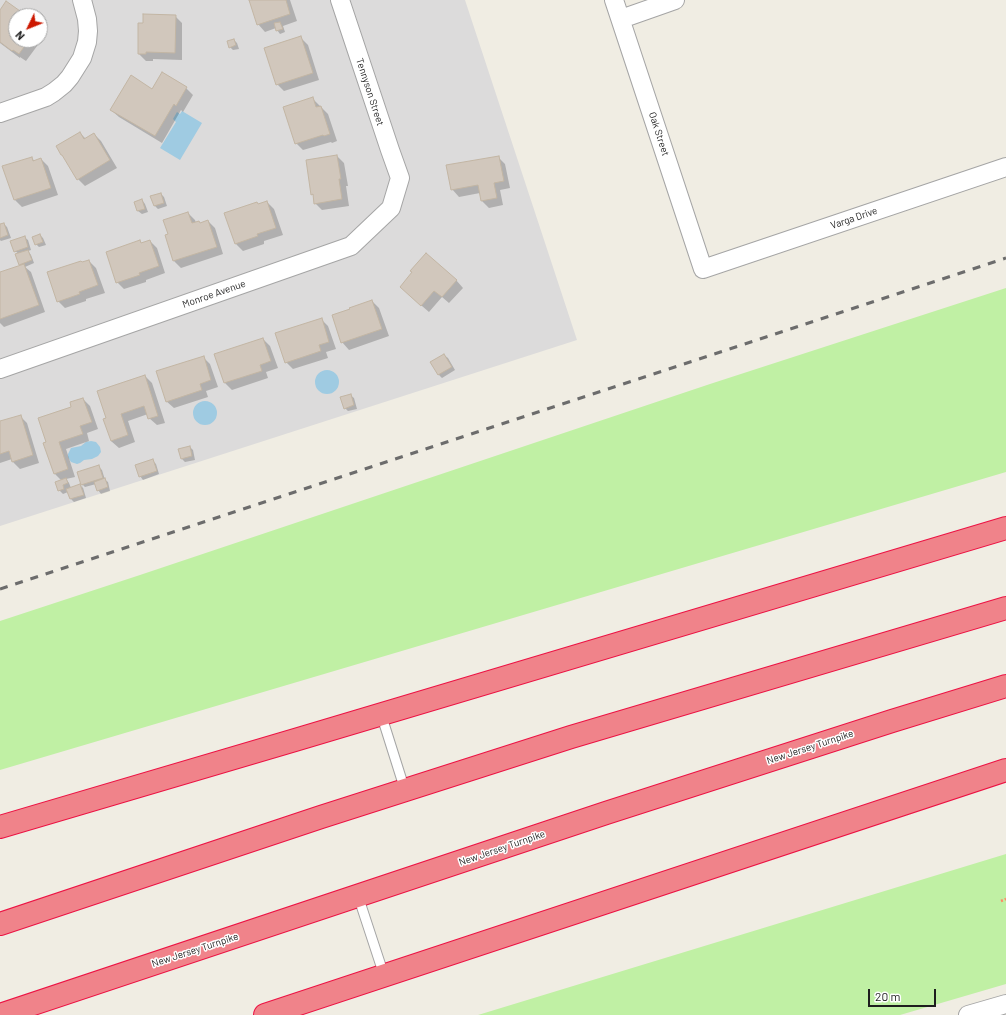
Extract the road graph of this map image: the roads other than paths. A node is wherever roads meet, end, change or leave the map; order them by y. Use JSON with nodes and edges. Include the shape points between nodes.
{"nodes":[{"id":1,"x":82,"y":0,"type":"edge"},
{"id":2,"x":340,"y":0,"type":"edge"},
{"id":3,"x":614,"y":0,"type":"edge"},
{"id":4,"x":676,"y":0,"type":"edge"},
{"id":5,"x":621,"y":19,"type":"junction"},
{"id":6,"x":0,"y":113,"type":"edge"},
{"id":7,"x":1006,"y":167,"type":"edge"},
{"id":8,"x":398,"y":183,"type":"joint"},
{"id":9,"x":703,"y":269,"type":"joint"},
{"id":10,"x":0,"y":369,"type":"edge"},
{"id":11,"x":1006,"y":528,"type":"edge"},
{"id":12,"x":1006,"y":608,"type":"edge"},
{"id":13,"x":1006,"y":686,"type":"edge"},
{"id":14,"x":381,"y":714,"type":"junction"},
{"id":15,"x":1006,"y":770,"type":"edge"},
{"id":16,"x":405,"y":790,"type":"junction"},
{"id":17,"x":0,"y":826,"type":"edge"},
{"id":18,"x":358,"y":896,"type":"junction"},
{"id":19,"x":0,"y":924,"type":"edge"},
{"id":20,"x":384,"y":975,"type":"junction"},
{"id":21,"x":1006,"y":1004,"type":"edge"},
{"id":22,"x":976,"y":1014,"type":"edge"},
{"id":23,"x":0,"y":1015,"type":"edge"},
{"id":24,"x":265,"y":1015,"type":"edge"}],
"edges":[{"from":1,"to":6,"type":"street","via":[[87,19],[87,42],[82,58],[70,77],[46,97]]},
{"from":2,"to":8,"type":"street","name":"Tennyson Street","via":[[400,178]]},
{"from":3,"to":5,"type":"street","name":"Oak Street"},
{"from":4,"to":5,"type":"street"},
{"from":5,"to":9,"type":"street","name":"Oak Street"},
{"from":7,"to":9,"type":"street","name":"Varga Drive"},
{"from":8,"to":10,"type":"street","name":"Monroe Avenue","via":[[391,208],[351,246]]},
{"from":11,"to":14,"type":"highway"},
{"from":12,"to":16,"type":"highway","via":[[572,737]]},
{"from":13,"to":18,"type":"highway","name":"New Jersey Turnpike","via":[[621,808]]},
{"from":14,"to":16,"type":"lane"},
{"from":14,"to":17,"type":"highway"},
{"from":15,"to":20,"type":"highway"},
{"from":16,"to":19,"type":"highway"},
{"from":18,"to":20,"type":"lane"},
{"from":18,"to":23,"type":"highway","name":"New Jersey Turnpike"},
{"from":20,"to":24,"type":"highway"},
{"from":21,"to":22,"type":"street"}]}
